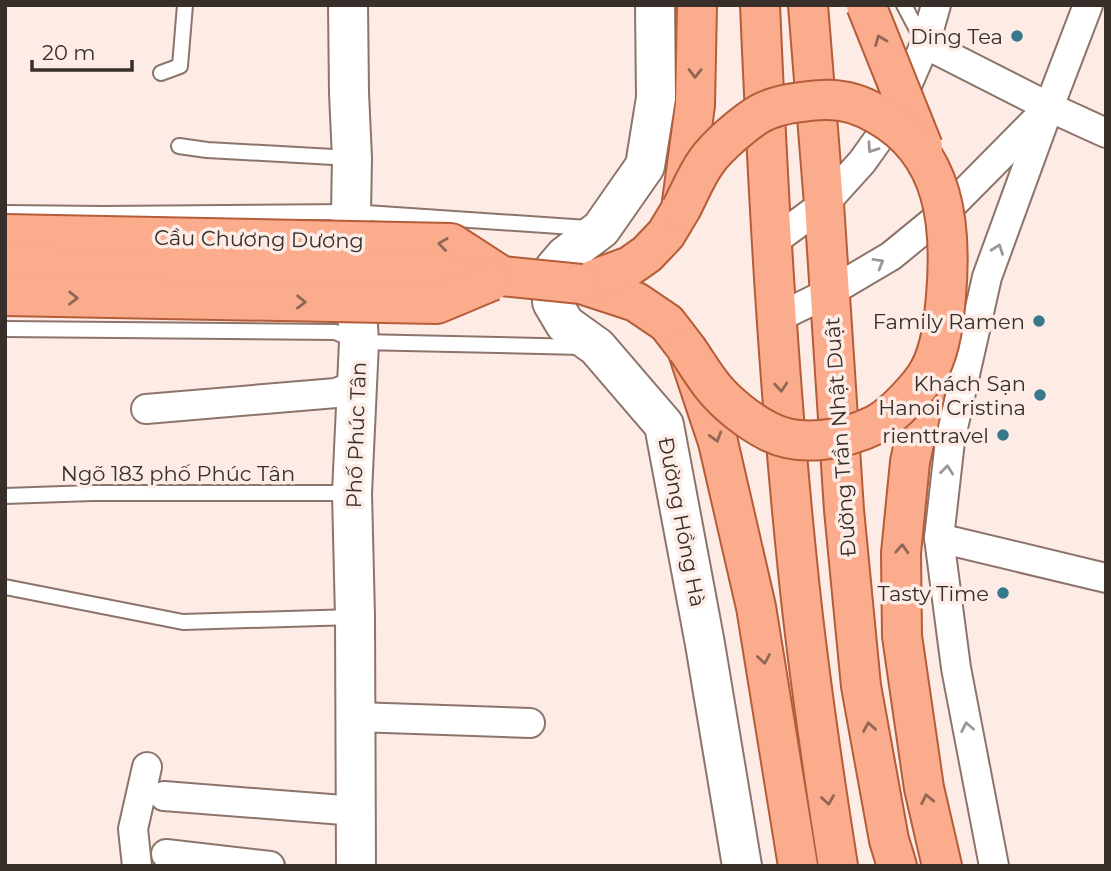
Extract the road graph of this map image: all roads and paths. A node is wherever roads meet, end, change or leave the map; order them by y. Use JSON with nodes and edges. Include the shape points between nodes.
{"nodes":[{"id":1,"x":185,"y":5,"type":"edge"},
{"id":2,"x":348,"y":5,"type":"edge"},
{"id":3,"x":655,"y":5,"type":"edge"},
{"id":4,"x":696,"y":5,"type":"edge"},
{"id":5,"x":760,"y":5,"type":"edge"},
{"id":6,"x":808,"y":5,"type":"edge"},
{"id":7,"x":866,"y":5,"type":"edge"},
{"id":8,"x":904,"y":5,"type":"edge"},
{"id":9,"x":936,"y":5,"type":"edge"},
{"id":10,"x":1088,"y":5,"type":"edge"},
{"id":11,"x":925,"y":44,"type":"junction"},
{"id":12,"x":160,"y":73,"type":"dead end"},
{"id":13,"x":1049,"y":107,"type":"junction"},
{"id":14,"x":1106,"y":133,"type":"edge"},
{"id":15,"x":179,"y":146,"type":"dead end"},
{"id":16,"x":352,"y":158,"type":"junction"},
{"id":17,"x":933,"y":172,"type":"junction"},
{"id":18,"x":824,"y":204,"type":"junction"},
{"id":19,"x":681,"y":209,"type":"junction"},
{"id":20,"x":351,"y":212,"type":"junction"},
{"id":21,"x":5,"y":213,"type":"edge"},
{"id":22,"x":601,"y":229,"type":"junction"},
{"id":23,"x":5,"y":234,"type":"edge"},
{"id":24,"x":771,"y":243,"type":"junction"},
{"id":25,"x":5,"y":266,"type":"edge"},
{"id":26,"x":502,"y":276,"type":"junction"},
{"id":27,"x":581,"y":284,"type":"junction"},
{"id":28,"x":830,"y":292,"type":"junction"},
{"id":29,"x":5,"y":296,"type":"edge"},
{"id":30,"x":775,"y":319,"type":"junction"},
{"id":31,"x":5,"y":329,"type":"edge"},
{"id":32,"x":359,"y":342,"type":"junction"},
{"id":33,"x":597,"y":347,"type":"junction"},
{"id":34,"x":687,"y":349,"type":"junction"},
{"id":35,"x":930,"y":369,"type":"junction"},
{"id":36,"x":358,"y":384,"type":"junction"},
{"id":37,"x":146,"y":409,"type":"dead end"},
{"id":38,"x":352,"y":493,"type":"junction"},
{"id":39,"x":5,"y":496,"type":"edge"},
{"id":40,"x":939,"y":538,"type":"junction"},
{"id":41,"x":1106,"y":578,"type":"edge"},
{"id":42,"x":5,"y":587,"type":"edge"},
{"id":43,"x":355,"y":617,"type":"junction"},
{"id":44,"x":356,"y":717,"type":"junction"},
{"id":45,"x":530,"y":723,"type":"dead end"},
{"id":46,"x":147,"y":767,"type":"dead end"},
{"id":47,"x":164,"y":796,"type":"dead end"},
{"id":48,"x":356,"y":811,"type":"junction"},
{"id":49,"x":166,"y":854,"type":"dead end"},
{"id":50,"x":137,"y":866,"type":"edge"},
{"id":51,"x":270,"y":866,"type":"edge"},
{"id":52,"x":356,"y":866,"type":"edge"},
{"id":53,"x":742,"y":866,"type":"edge"},
{"id":54,"x":798,"y":866,"type":"edge"},
{"id":55,"x":838,"y":866,"type":"edge"},
{"id":56,"x":897,"y":866,"type":"edge"},
{"id":57,"x":942,"y":866,"type":"edge"},
{"id":58,"x":994,"y":866,"type":"edge"}],
"edges":[{"from":1,"to":12,"type":"lane","via":[[180,66]]},
{"from":2,"to":16,"type":"street","name":"Phố Phúc Tân"},
{"from":3,"to":22,"type":"street","name":"Đường Hồng Hà","via":[[656,98],[645,166]]},
{"from":4,"to":19,"type":"main road","one_way":true,"via":[[695,105]]},
{"from":5,"to":24,"type":"main road"},
{"from":6,"to":18,"type":"main road","name":"Đường Trần Nhật Duật"},
{"from":17,"to":7,"type":"main road","one_way":true,"bridge":true},
{"from":8,"to":11,"type":"lane"},
{"from":9,"to":11,"type":"street"},
{"from":10,"to":13,"type":"street"},
{"from":11,"to":13,"type":"street"},
{"from":11,"to":18,"type":"street","one_way":true,"via":[[892,120]]},
{"from":13,"to":14,"type":"street"},
{"from":28,"to":13,"type":"street","one_way":true,"via":[[891,256],[946,211]]},
{"from":40,"to":13,"type":"street","one_way":true,"via":[[950,441],[988,277]]},
{"from":15,"to":16,"type":"lane"},
{"from":16,"to":20,"type":"street","name":"Phố Phúc Tân"},
{"from":17,"to":19,"type":"main road","bridge":true,"via":[[908,137],[868,109],[834,99],[799,102],[762,113],[729,138],[706,162]]},
{"from":17,"to":35,"type":"main road","bridge":true,"via":[[948,235],[948,276],[940,341]]},
{"from":18,"to":24,"type":"street"},
{"from":18,"to":28,"type":"main road","name":"Đường Trần Nhật Duật"},
{"from":19,"to":27,"type":"main road","via":[[648,254],[630,266]]},
{"from":20,"to":21,"type":"lane"},
{"from":20,"to":22,"type":"lane"},
{"from":20,"to":32,"type":"street","name":"Phố Phúc Tân"},
{"from":22,"to":33,"type":"street","name":"Đường Hồng Hà","via":[[554,269],[552,302],[565,324]]},
{"from":26,"to":23,"type":"main road","name":"Cầu Chương Dương","one_way":true,"bridge":true,"via":[[451,243]]},
{"from":24,"to":30,"type":"main road"},
{"from":25,"to":26,"type":"main road","name":"Cầu Chương Dương","bridge":true},
{"from":26,"to":27,"type":"main road","name":"Cầu Chương Dương","bridge":true},
{"from":29,"to":26,"type":"main road","name":"Cầu Chương Dương","one_way":true,"bridge":true,"via":[[437,304]]},
{"from":27,"to":34,"type":"main road","via":[[636,302],[667,323]]},
{"from":28,"to":30,"type":"street"},
{"from":56,"to":28,"type":"main road","name":"Đường Trần Nhật Duật","one_way":true,"via":[[861,686]]},
{"from":30,"to":55,"type":"main road","one_way":true,"via":[[797,563]]},
{"from":31,"to":32,"type":"lane","via":[[335,332]]},
{"from":32,"to":33,"type":"lane"},
{"from":32,"to":36,"type":"street","name":"Phố Phúc Tân"},
{"from":33,"to":53,"type":"street","name":"Đường Hồng Hà","via":[[664,425]]},
{"from":34,"to":35,"type":"main road","bridge":true,"via":[[715,389],[747,418],[770,433],[802,441],[836,439],[877,424],[907,400]]},
{"from":34,"to":54,"type":"main road","one_way":true,"bridge":true,"via":[[718,442],[756,607]]},
{"from":57,"to":35,"type":"main road","one_way":true,"via":[[924,788],[902,636],[901,553],[910,462]]},
{"from":36,"to":37,"type":"street","via":[[336,393]]},
{"from":36,"to":38,"type":"street","name":"Phố Phúc Tân"},
{"from":38,"to":39,"type":"lane","name":"Ngõ 183 phố Phúc Tân"},
{"from":38,"to":43,"type":"street","name":"Phố Phúc Tân"},
{"from":40,"to":41,"type":"street"},
{"from":58,"to":40,"type":"street","one_way":true,"via":[[956,668]]},
{"from":42,"to":43,"type":"lane","via":[[183,622]]},
{"from":43,"to":44,"type":"street","name":"Phố Phúc Tân"},
{"from":44,"to":45,"type":"street"},
{"from":44,"to":48,"type":"street","name":"Phố Phúc Tân"},
{"from":46,"to":50,"type":"street","via":[[133,829]]},
{"from":47,"to":48,"type":"street"},
{"from":48,"to":52,"type":"street","name":"Phố Phúc Tân"},
{"from":49,"to":51,"type":"street"}]}
